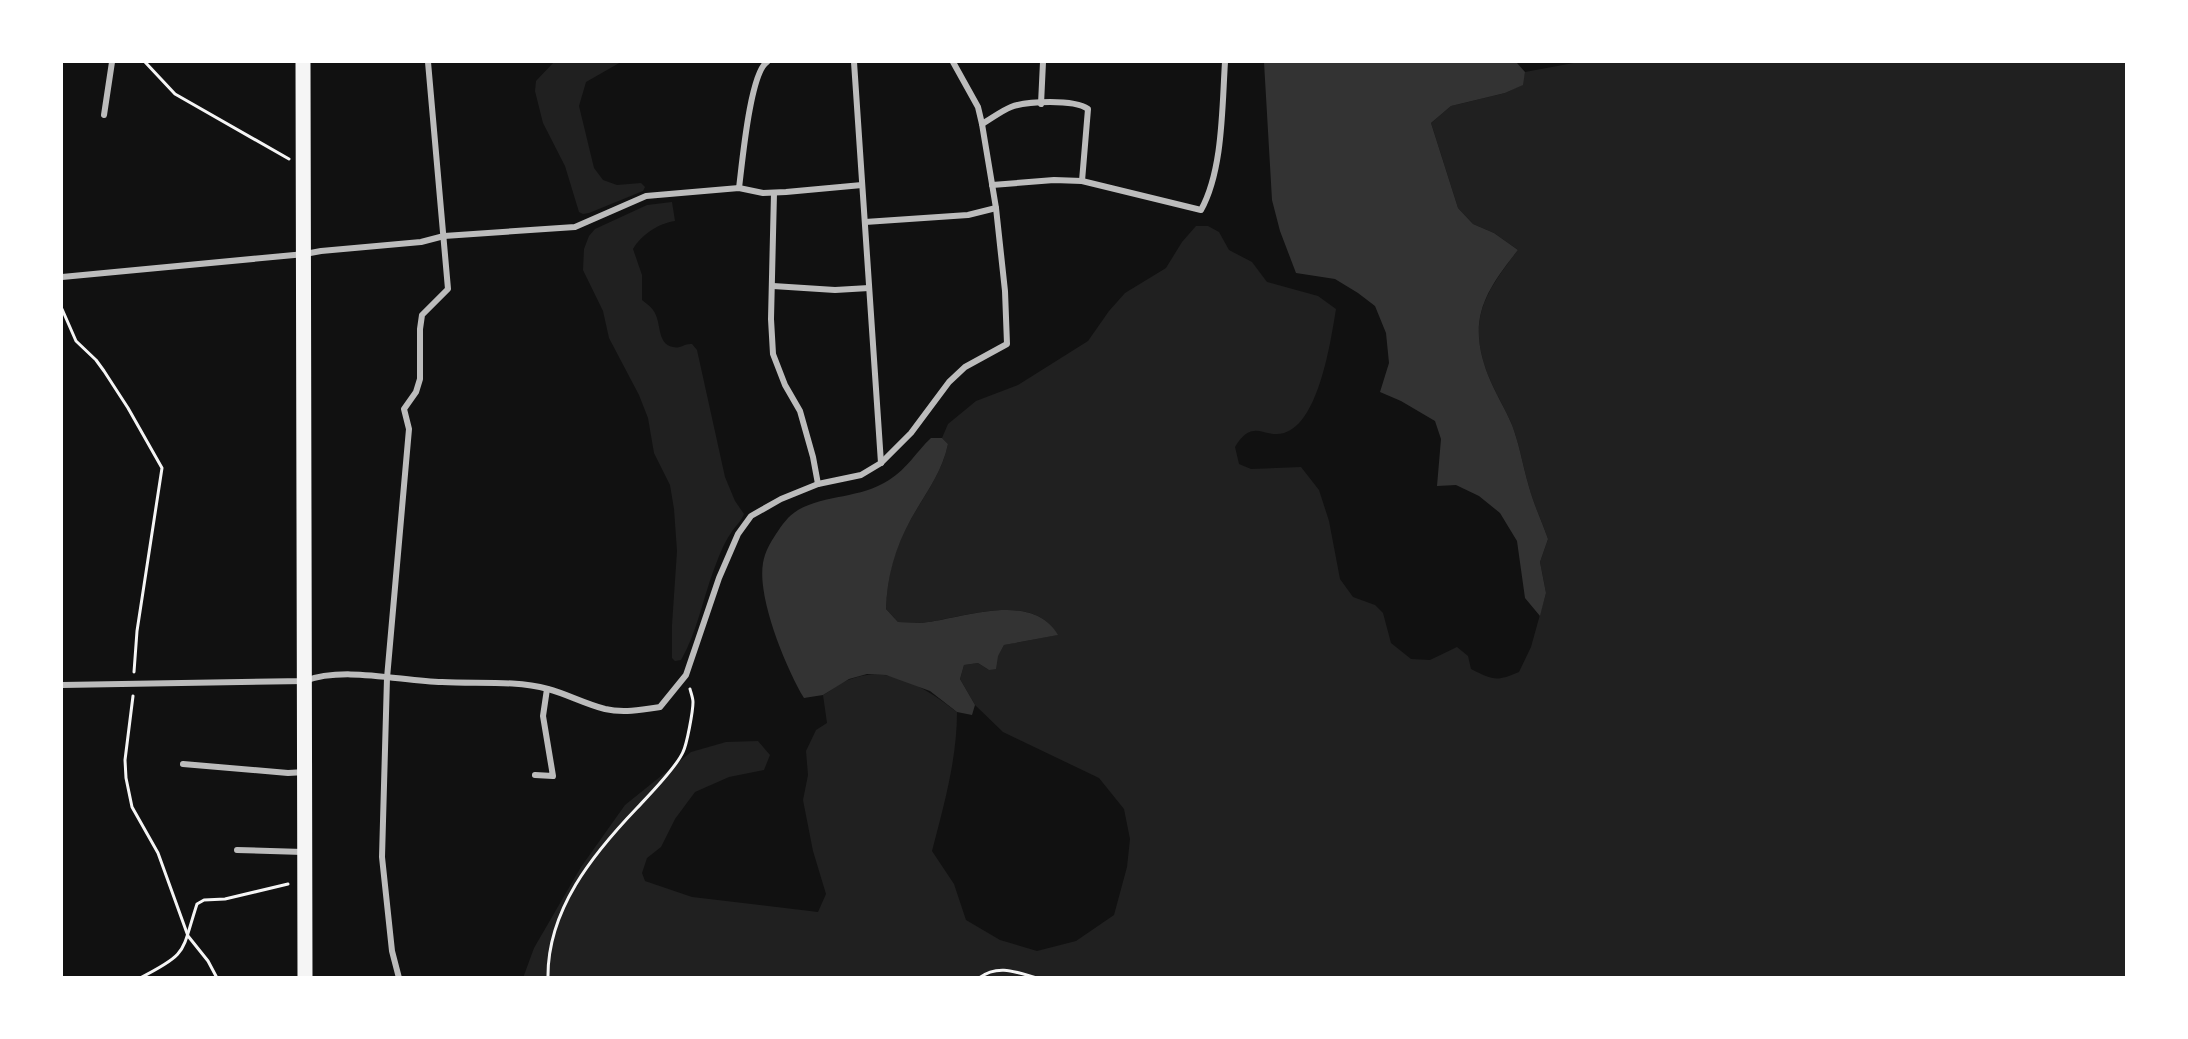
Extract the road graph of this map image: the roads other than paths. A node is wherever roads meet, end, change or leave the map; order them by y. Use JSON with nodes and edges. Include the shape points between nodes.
{"nodes":[{"id":1,"x":112,"y":62,"type":"edge"},
{"id":2,"x":303,"y":62,"type":"edge"},
{"id":3,"x":428,"y":62,"type":"edge"},
{"id":4,"x":767,"y":62,"type":"edge"},
{"id":5,"x":854,"y":62,"type":"edge"},
{"id":6,"x":953,"y":62,"type":"edge"},
{"id":7,"x":1042,"y":62,"type":"edge"},
{"id":8,"x":1225,"y":62,"type":"edge"},
{"id":9,"x":1041,"y":104,"type":"junction"},
{"id":10,"x":104,"y":115,"type":"dead end"},
{"id":11,"x":982,"y":124,"type":"junction"},
{"id":12,"x":1083,"y":181,"type":"junction"},
{"id":13,"x":862,"y":185,"type":"junction"},
{"id":14,"x":992,"y":185,"type":"junction"},
{"id":15,"x":740,"y":189,"type":"junction"},
{"id":16,"x":774,"y":193,"type":"junction"},
{"id":17,"x":996,"y":208,"type":"junction"},
{"id":18,"x":865,"y":222,"type":"junction"},
{"id":19,"x":444,"y":236,"type":"junction"},
{"id":20,"x":305,"y":254,"type":"junction"},
{"id":21,"x":62,"y":276,"type":"edge"},
{"id":22,"x":772,"y":286,"type":"junction"},
{"id":23,"x":870,"y":288,"type":"junction"},
{"id":24,"x":881,"y":463,"type":"junction"},
{"id":25,"x":818,"y":484,"type":"junction"},
{"id":26,"x":387,"y":678,"type":"junction"},
{"id":27,"x":305,"y":681,"type":"junction"},
{"id":28,"x":62,"y":685,"type":"edge"},
{"id":29,"x":547,"y":689,"type":"junction"},
{"id":30,"x":183,"y":765,"type":"dead end"},
{"id":31,"x":305,"y":772,"type":"junction"},
{"id":32,"x":535,"y":775,"type":"dead end"},
{"id":33,"x":237,"y":850,"type":"dead end"},
{"id":34,"x":305,"y":852,"type":"junction"},
{"id":35,"x":305,"y":978,"type":"edge"},
{"id":36,"x":399,"y":978,"type":"edge"}],
"edges":[{"from":1,"to":10,"type":"street"},
{"from":2,"to":20,"type":"main road"},
{"from":3,"to":19,"type":"street"},
{"from":4,"to":15,"type":"street","via":[[759,72],[748,122]]},
{"from":5,"to":13,"type":"street"},
{"from":6,"to":11,"type":"street","via":[[978,107]]},
{"from":7,"to":9,"type":"street"},
{"from":8,"to":12,"type":"street","via":[[1217,170],[1201,210]]},
{"from":9,"to":11,"type":"street","via":[[1011,107]]},
{"from":9,"to":12,"type":"street","via":[[1065,102],[1088,109]]},
{"from":11,"to":14,"type":"street"},
{"from":12,"to":14,"type":"street"},
{"from":13,"to":16,"type":"street"},
{"from":13,"to":18,"type":"street"},
{"from":14,"to":17,"type":"street"},
{"from":15,"to":16,"type":"street"},
{"from":15,"to":19,"type":"street","via":[[646,196],[575,227]]},
{"from":16,"to":22,"type":"street"},
{"from":17,"to":18,"type":"street","via":[[968,215]]},
{"from":17,"to":24,"type":"street","via":[[1007,344],[964,367],[911,433]]},
{"from":18,"to":23,"type":"street"},
{"from":19,"to":20,"type":"street"},
{"from":19,"to":26,"type":"street","via":[[448,289],[422,315],[420,379],[404,409],[409,429]]},
{"from":20,"to":21,"type":"street"},
{"from":20,"to":27,"type":"main road"},
{"from":22,"to":23,"type":"street"},
{"from":22,"to":25,"type":"street","via":[[773,354],[803,421]]},
{"from":23,"to":24,"type":"street"},
{"from":24,"to":25,"type":"street","via":[[861,475]]},
{"from":25,"to":29,"type":"street","via":[[751,516],[738,534],[686,675],[660,707],[605,709]]},
{"from":26,"to":27,"type":"street","via":[[343,674],[319,675]]},
{"from":26,"to":29,"type":"street"},
{"from":26,"to":36,"type":"street","via":[[382,857],[392,951]]},
{"from":27,"to":28,"type":"street"},
{"from":27,"to":31,"type":"main road"},
{"from":29,"to":32,"type":"street","via":[[543,716],[553,776]]},
{"from":30,"to":31,"type":"street"},
{"from":31,"to":34,"type":"main road"},
{"from":33,"to":34,"type":"street"},
{"from":34,"to":35,"type":"main road"}]}
